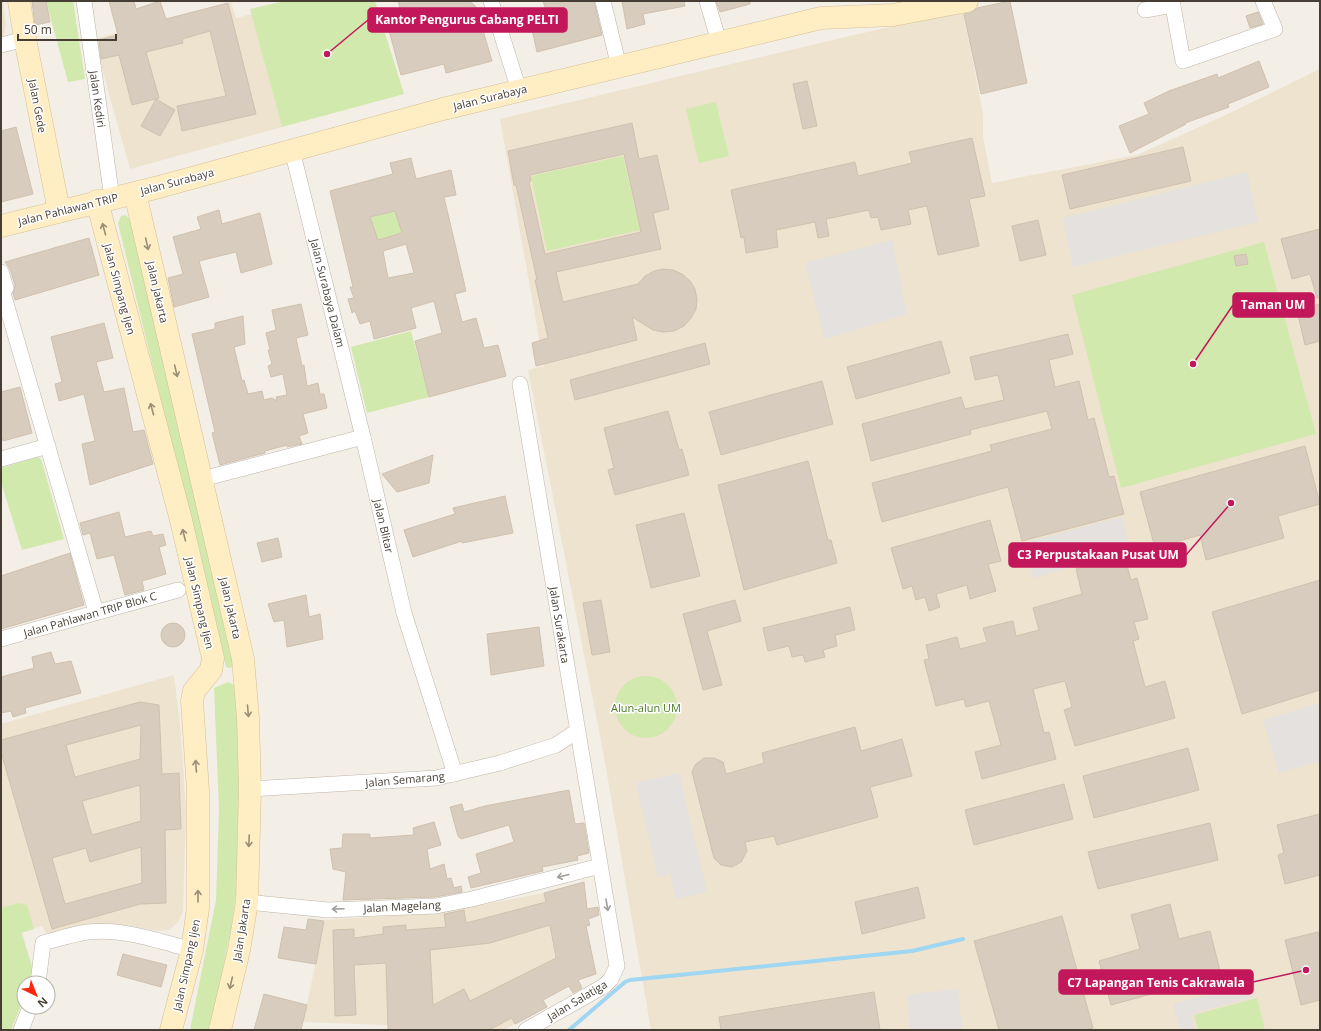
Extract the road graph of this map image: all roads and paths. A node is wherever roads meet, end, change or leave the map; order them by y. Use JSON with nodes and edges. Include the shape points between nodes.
{"nodes":[{"id":1,"x":19,"y":1,"type":"edge"},
{"id":2,"x":84,"y":1,"type":"edge"},
{"id":3,"x":491,"y":1,"type":"edge"},
{"id":4,"x":603,"y":1,"type":"edge"},
{"id":5,"x":707,"y":1,"type":"edge"},
{"id":6,"x":967,"y":1,"type":"edge"},
{"id":7,"x":1264,"y":1,"type":"edge"},
{"id":8,"x":1173,"y":3,"type":"edge"},
{"id":9,"x":848,"y":10,"type":"edge"},
{"id":10,"x":1145,"y":10,"type":"dead end"},
{"id":11,"x":25,"y":39,"type":"junction"},
{"id":12,"x":719,"y":42,"type":"junction"},
{"id":13,"x":1,"y":45,"type":"edge"},
{"id":14,"x":619,"y":67,"type":"junction"},
{"id":15,"x":519,"y":90,"type":"junction"},
{"id":16,"x":292,"y":150,"type":"junction"},
{"id":17,"x":135,"y":192,"type":"junction"},
{"id":18,"x":105,"y":200,"type":"junction"},
{"id":19,"x":59,"y":210,"type":"junction"},
{"id":20,"x":1,"y":226,"type":"edge"},
{"id":21,"x":1,"y":272,"type":"edge"},
{"id":22,"x":2,"y":292,"type":"edge"},
{"id":23,"x":520,"y":384,"type":"dead end"},
{"id":24,"x":363,"y":437,"type":"junction"},
{"id":25,"x":48,"y":446,"type":"junction"},
{"id":26,"x":1,"y":459,"type":"edge"},
{"id":27,"x":202,"y":479,"type":"junction"},
{"id":28,"x":178,"y":590,"type":"dead end"},
{"id":29,"x":96,"y":612,"type":"junction"},
{"id":30,"x":1,"y":639,"type":"edge"},
{"id":31,"x":244,"y":672,"type":"junction"},
{"id":32,"x":204,"y":680,"type":"junction"},
{"id":33,"x":577,"y":731,"type":"junction"},
{"id":34,"x":556,"y":746,"type":"junction"},
{"id":35,"x":580,"y":748,"type":"junction"},
{"id":36,"x":455,"y":774,"type":"junction"},
{"id":37,"x":250,"y":789,"type":"junction"},
{"id":38,"x":600,"y":866,"type":"junction"},
{"id":39,"x":247,"y":902,"type":"junction"},
{"id":40,"x":192,"y":950,"type":"junction"},
{"id":41,"x":39,"y":975,"type":"edge"},
{"id":42,"x":27,"y":1015,"type":"edge"},
{"id":43,"x":21,"y":1030,"type":"edge"},
{"id":44,"x":172,"y":1030,"type":"edge"},
{"id":45,"x":220,"y":1030,"type":"edge"},
{"id":46,"x":526,"y":1030,"type":"edge"}],
"edges":[{"from":1,"to":11,"type":"main road","name":"Jalan Gede"},
{"from":2,"to":18,"type":"street","name":"Jalan Kediri"},
{"from":3,"to":15,"type":"street"},
{"from":4,"to":14,"type":"street"},
{"from":5,"to":12,"type":"street"},
{"from":6,"to":9,"type":"main road","name":"Jalan Surabaya","via":[[893,15]]},
{"from":7,"to":8,"type":"street","via":[[1275,29],[1183,61]]},
{"from":8,"to":10,"type":"street"},
{"from":9,"to":12,"type":"main road","name":"Jalan Surabaya"},
{"from":11,"to":13,"type":"street"},
{"from":11,"to":19,"type":"main road","name":"Jalan Gede"},
{"from":12,"to":14,"type":"main road","name":"Jalan Surabaya"},
{"from":14,"to":15,"type":"main road","name":"Jalan Surabaya"},
{"from":15,"to":16,"type":"main road","name":"Jalan Surabaya"},
{"from":16,"to":17,"type":"main road","name":"Jalan Surabaya"},
{"from":16,"to":24,"type":"street","name":"Jalan Surabaya Dalam"},
{"from":17,"to":18,"type":"main road","name":"Jalan Pahlawan TRIP"},
{"from":17,"to":27,"type":"main road","name":"Jalan Jakarta","one_way":true},
{"from":18,"to":19,"type":"main road","name":"Jalan Pahlawan TRIP"},
{"from":32,"to":18,"type":"main road","name":"Jalan Simpang Ijen","one_way":true,"via":[[211,670],[213,658],[210,642]]},
{"from":19,"to":20,"type":"main road","name":"Jalan Pahlawan TRIP"},
{"from":21,"to":22,"type":"street","via":[[6,288]]},
{"from":22,"to":25,"type":"street"},
{"from":23,"to":33,"type":"street","name":"Jalan Surakarta"},
{"from":24,"to":27,"type":"street"},
{"from":24,"to":36,"type":"street","name":"Jalan Blitar","via":[[408,628]]},
{"from":25,"to":26,"type":"street"},
{"from":25,"to":29,"type":"street"},
{"from":27,"to":31,"type":"main road","name":"Jalan Jakarta"},
{"from":28,"to":29,"type":"street","name":"Jalan Pahlawan TRIP Blok C"},
{"from":29,"to":30,"type":"street","name":"Jalan Pahlawan TRIP Blok C"},
{"from":31,"to":32,"type":"main road"},
{"from":31,"to":37,"type":"main road","name":"Jalan Jakarta","one_way":true},
{"from":40,"to":32,"type":"main road","name":"Jalan Simpang Ijen","one_way":true,"via":[[198,908],[198,792],[192,701],[194,691]]},
{"from":33,"to":34,"type":"street","name":"Jalan Semarang"},
{"from":33,"to":35,"type":"street","name":"Jalan Surakarta"},
{"from":34,"to":35,"type":"street","name":"Jalan Semarang"},
{"from":34,"to":36,"type":"street","name":"Jalan Semarang"},
{"from":35,"to":38,"type":"street","name":"Jalan Surakarta"},
{"from":36,"to":37,"type":"street","name":"Jalan Semarang","via":[[408,781]]},
{"from":37,"to":39,"type":"main road","name":"Jalan Jakarta","one_way":true},
{"from":38,"to":39,"type":"street","name":"Jalan Magelang","one_way":true,"via":[[436,906],[328,910]]},
{"from":38,"to":46,"type":"street","name":"Jalan Salatiga","one_way":true,"via":[[617,966],[614,975],[604,986]]},
{"from":39,"to":45,"type":"main road","name":"Jalan Jakarta","one_way":true,"via":[[239,950]]},
{"from":40,"to":41,"type":"street","via":[[126,934],[90,932],[43,943]]},
{"from":40,"to":44,"type":"main road","name":"Jalan Simpang Ijen"},
{"from":42,"to":43,"type":"street"}]}
